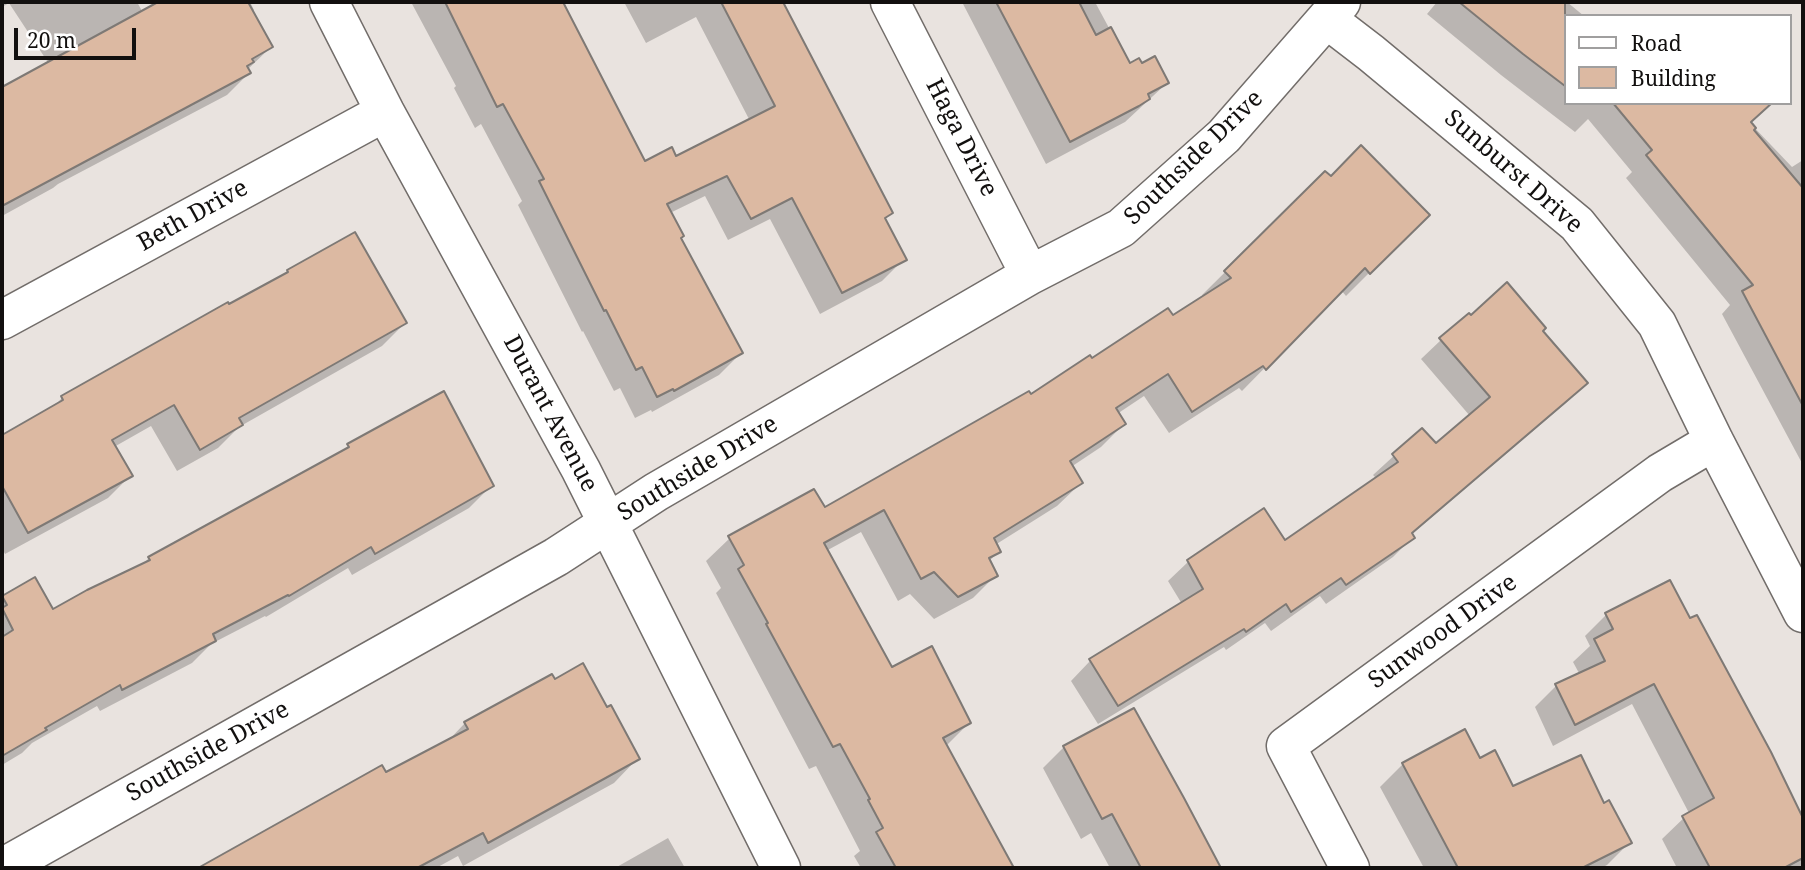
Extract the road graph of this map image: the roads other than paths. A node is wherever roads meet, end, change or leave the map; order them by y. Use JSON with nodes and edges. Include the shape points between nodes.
{"nodes":[{"id":1,"x":329,"y":2,"type":"edge"},
{"id":2,"x":890,"y":2,"type":"edge"},
{"id":3,"x":1334,"y":11,"type":"edge"},
{"id":4,"x":385,"y":112,"type":"junction"},
{"id":5,"x":1030,"y":275,"type":"junction"},
{"id":6,"x":2,"y":320,"type":"edge"},
{"id":7,"x":1714,"y":441,"type":"junction"},
{"id":8,"x":608,"y":523,"type":"junction"},
{"id":9,"x":1803,"y":613,"type":"edge"},
{"id":10,"x":2,"y":868,"type":"edge"},
{"id":11,"x":780,"y":868,"type":"edge"},
{"id":12,"x":1350,"y":868,"type":"edge"}],
"edges":[{"from":1,"to":4,"type":"street","name":"Durant Avenue"},
{"from":2,"to":5,"type":"street","name":"Haga Drive"},
{"from":3,"to":5,"type":"street","name":"Southside Drive","via":[[1224,136],[1121,228]]},
{"from":3,"to":7,"type":"street","name":"Sunburst Drive","via":[[1382,61],[1577,224],[1657,324]]},
{"from":4,"to":6,"type":"street","name":"Beth Drive"},
{"from":4,"to":8,"type":"street","name":"Durant Avenue"},
{"from":5,"to":8,"type":"street","name":"Southside Drive"},
{"from":7,"to":9,"type":"street","name":"Sunburst Drive"},
{"from":7,"to":12,"type":"street","name":"Sunwood Drive","via":[[1660,473],[1286,746]]},
{"from":8,"to":10,"type":"street","name":"Southside Drive","via":[[556,557]]},
{"from":8,"to":11,"type":"street","name":"Durant Avenue"}]}
